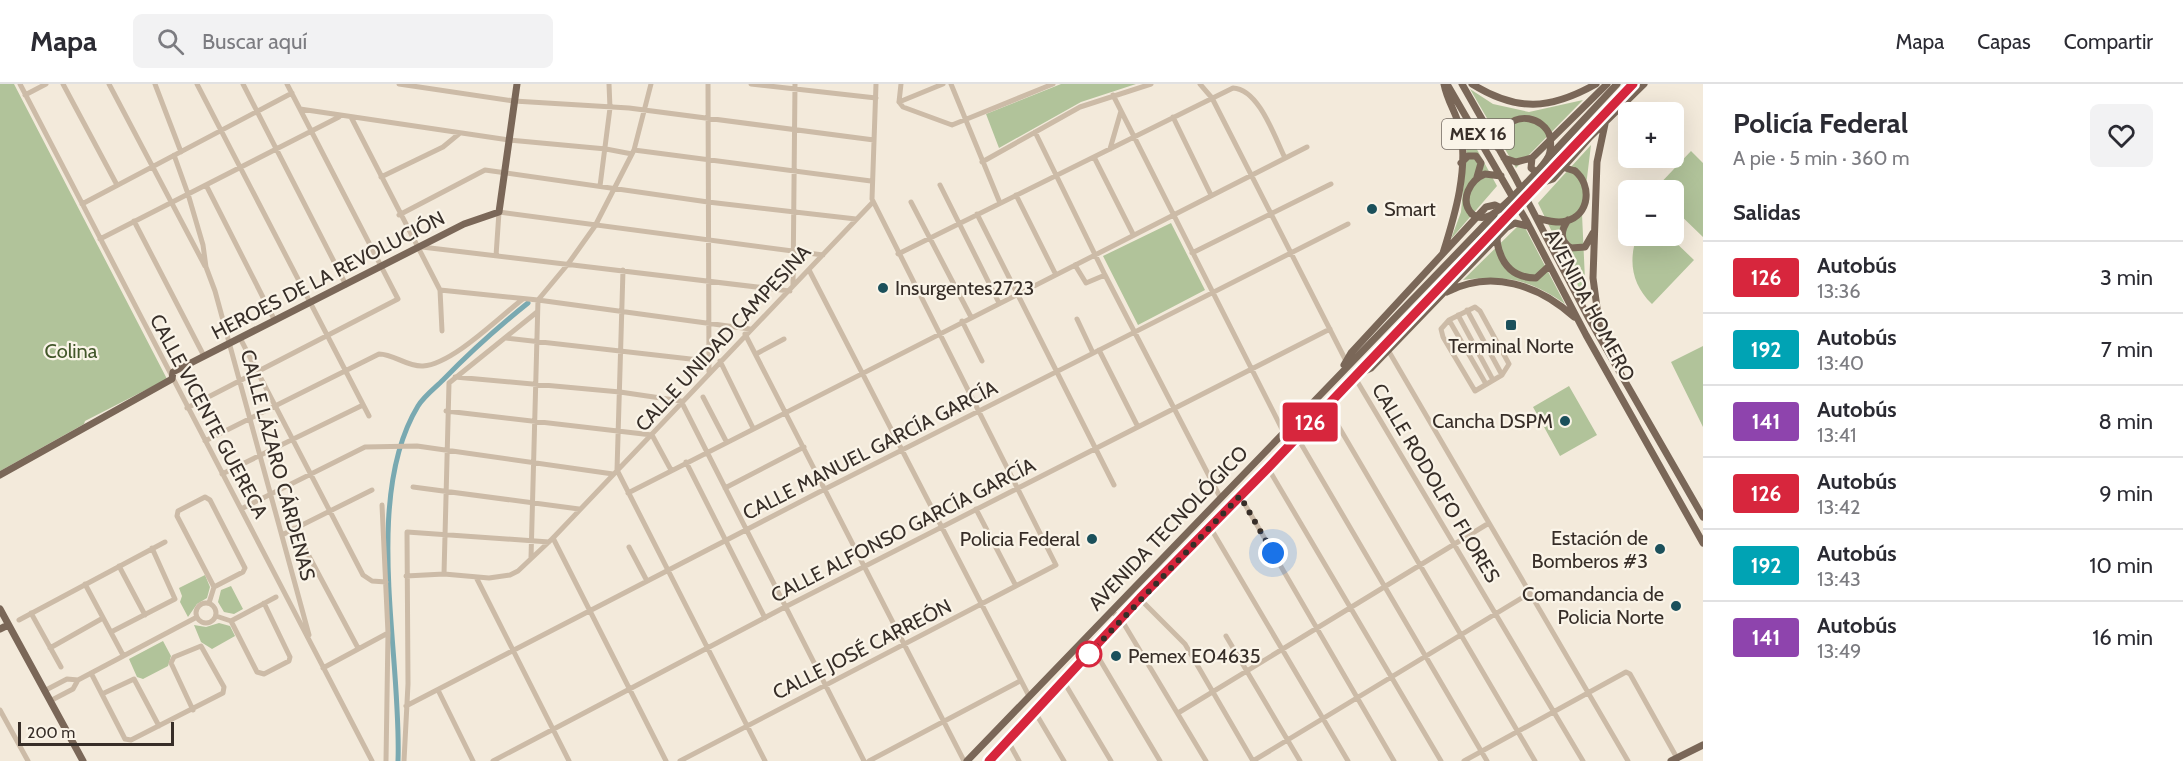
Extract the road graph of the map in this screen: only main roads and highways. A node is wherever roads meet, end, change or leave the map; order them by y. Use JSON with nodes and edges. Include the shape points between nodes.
{"nodes":[{"id":1,"x":517,"y":84,"type":"edge"},
{"id":2,"x":1446,"y":84,"type":"edge"},
{"id":3,"x":1462,"y":84,"type":"edge"},
{"id":4,"x":1472,"y":84,"type":"edge"},
{"id":5,"x":1596,"y":84,"type":"edge"},
{"id":6,"x":1607,"y":84,"type":"edge"},
{"id":7,"x":1617,"y":84,"type":"edge"},
{"id":8,"x":1633,"y":84,"type":"edge"},
{"id":9,"x":1644,"y":84,"type":"edge"},
{"id":10,"x":1605,"y":123,"type":"junction"},
{"id":11,"x":1498,"y":148,"type":"junction"},
{"id":12,"x":1504,"y":158,"type":"junction"},
{"id":13,"x":1533,"y":158,"type":"junction"},
{"id":14,"x":1548,"y":158,"type":"junction"},
{"id":15,"x":1461,"y":163,"type":"junction"},
{"id":16,"x":1556,"y":165,"type":"junction"},
{"id":17,"x":1501,"y":176,"type":"junction"},
{"id":18,"x":1477,"y":177,"type":"junction"},
{"id":19,"x":1495,"y":213,"type":"junction"},
{"id":20,"x":1535,"y":216,"type":"junction"},
{"id":21,"x":1595,"y":218,"type":"junction"},
{"id":22,"x":1568,"y":220,"type":"junction"},
{"id":23,"x":1528,"y":224,"type":"junction"},
{"id":24,"x":1498,"y":225,"type":"junction"},
{"id":25,"x":1506,"y":228,"type":"junction"},
{"id":26,"x":1442,"y":256,"type":"junction"},
{"id":27,"x":1549,"y":266,"type":"junction"},
{"id":28,"x":1439,"y":296,"type":"junction"},
{"id":29,"x":1578,"y":321,"type":"junction"},
{"id":30,"x":1602,"y":338,"type":"junction"},
{"id":31,"x":1611,"y":355,"type":"junction"},
{"id":32,"x":1600,"y":360,"type":"junction"},
{"id":33,"x":1345,"y":363,"type":"junction"},
{"id":34,"x":1354,"y":375,"type":"junction"},
{"id":35,"x":0,"y":475,"type":"edge"},
{"id":36,"x":1703,"y":517,"type":"edge"},
{"id":37,"x":1703,"y":543,"type":"edge"},
{"id":38,"x":0,"y":609,"type":"edge"},
{"id":39,"x":8,"y":625,"type":"junction"},
{"id":40,"x":0,"y":630,"type":"edge"},
{"id":41,"x":1703,"y":745,"type":"edge"},
{"id":42,"x":1676,"y":760,"type":"edge"},
{"id":43,"x":83,"y":761,"type":"edge"},
{"id":44,"x":966,"y":761,"type":"edge"},
{"id":45,"x":989,"y":761,"type":"edge"}],
"edges":[{"from":1,"to":35,"type":"main road","name":"HEROES DE LA REVOLUCIÓN","via":[[500,208],[174,372],[172,380]]},
{"from":2,"to":15,"type":"main road","via":[[1460,127]]},
{"from":2,"to":17,"type":"main road","name":"AVENIDA HOMERO","number":"MEX 16"},
{"from":3,"to":11,"type":"main road","name":"AVENIDA HOMERO","number":"MEX 16"},
{"from":4,"to":5,"type":"main road","via":[[1524,106],[1558,101]]},
{"from":6,"to":13,"type":"main road"},
{"from":7,"to":14,"type":"main road","name":"AVENIDA TECNOLÓGICO"},
{"from":8,"to":16,"type":"main road","name":"AVENIDA TECNOLÓGICO"},
{"from":9,"to":10,"type":"main road"},
{"from":10,"to":13,"type":"main road","via":[[1550,181],[1534,172]]},
{"from":10,"to":21,"type":"main road","via":[[1598,151]]},
{"from":11,"to":12,"type":"main road","name":"AVENIDA HOMERO","number":"MEX 16"},
{"from":11,"to":14,"type":"main road","bridge":true,"via":[[1506,127],[1530,118],[1541,122],[1550,136]]},
{"from":12,"to":13,"type":"main road","via":[[1516,162]]},
{"from":12,"to":20,"type":"main road","name":"AVENIDA HOMERO","number":"MEX 16"},
{"from":14,"to":19,"type":"main road","name":"AVENIDA TECNOLÓGICO","bridge":true},
{"from":15,"to":18,"type":"main road","via":[[1468,156],[1479,158]]},
{"from":15,"to":26,"type":"main road","via":[[1455,210]]},
{"from":16,"to":22,"type":"main road","bridge":true,"via":[[1575,171],[1584,180],[1587,196],[1580,212]]},
{"from":16,"to":24,"type":"main road","name":"AVENIDA TECNOLÓGICO","bridge":true},
{"from":17,"to":18,"type":"main road"},
{"from":17,"to":23,"type":"main road","name":"AVENIDA HOMERO","number":"MEX 16"},
{"from":18,"to":19,"type":"main road","bridge":true,"via":[[1466,198],[1472,214],[1482,217]]},
{"from":19,"to":33,"type":"main road","name":"AVENIDA TECNOLÓGICO"},
{"from":20,"to":22,"type":"main road","via":[[1557,222]]},
{"from":20,"to":30,"type":"main road","name":"AVENIDA HOMERO"},
{"from":21,"to":22,"type":"main road","via":[[1590,241],[1579,249],[1567,245],[1562,236]]},
{"from":21,"to":30,"type":"main road","via":[[1594,297]]},
{"from":23,"to":25,"type":"main road","via":[[1515,223]]},
{"from":23,"to":27,"type":"main road","name":"AVENIDA HOMERO"},
{"from":24,"to":27,"type":"main road","bridge":true,"via":[[1497,242],[1506,267],[1536,278]]},
{"from":24,"to":34,"type":"main road","name":"AVENIDA TECNOLÓGICO"},
{"from":25,"to":26,"type":"main road","via":[[1504,211],[1490,205]]},
{"from":25,"to":28,"type":"main road"},
{"from":26,"to":33,"type":"main road"},
{"from":27,"to":29,"type":"main road","name":"AVENIDA HOMERO"},
{"from":28,"to":29,"type":"main road","via":[[1471,282],[1513,283],[1539,291]]},
{"from":28,"to":34,"type":"main road","via":[[1371,368]]},
{"from":29,"to":32,"type":"main road","name":"AVENIDA HOMERO"},
{"from":30,"to":31,"type":"main road","name":"AVENIDA HOMERO"},
{"from":31,"to":32,"type":"main road"},
{"from":31,"to":36,"type":"main road","name":"AVENIDA HOMERO"},
{"from":32,"to":37,"type":"main road","name":"AVENIDA HOMERO"},
{"from":33,"to":44,"type":"main road","name":"AVENIDA TECNOLÓGICO"},
{"from":34,"to":45,"type":"main road","name":"AVENIDA TECNOLÓGICO"},
{"from":38,"to":39,"type":"main road"},
{"from":39,"to":40,"type":"main road"},
{"from":39,"to":43,"type":"main road"},
{"from":41,"to":42,"type":"main road"}]}
